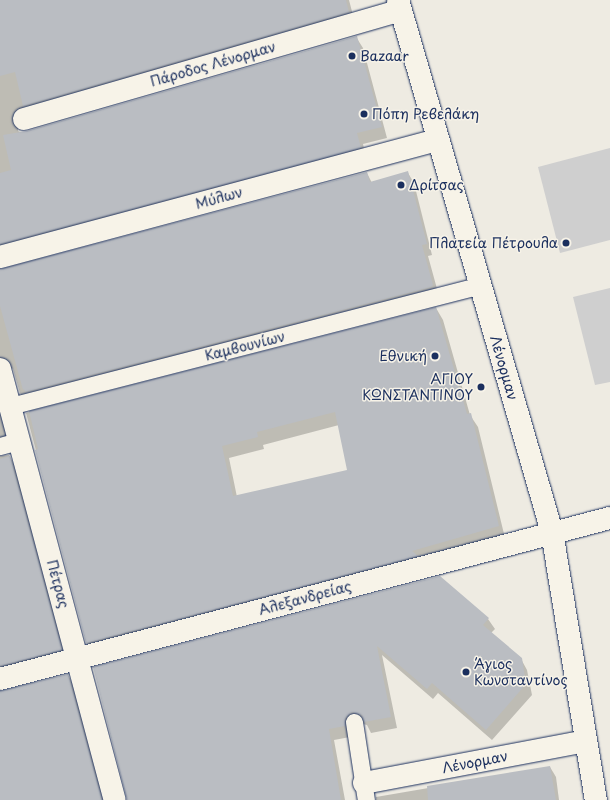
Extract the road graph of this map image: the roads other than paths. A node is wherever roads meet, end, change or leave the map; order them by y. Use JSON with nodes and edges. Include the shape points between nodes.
{"nodes":[{"id":1,"x":400,"y":5,"type":"edge"},
{"id":2,"x":24,"y":118,"type":"dead end"},
{"id":3,"x":438,"y":140,"type":"junction"},
{"id":4,"x":0,"y":257,"type":"edge"},
{"id":5,"x":480,"y":286,"type":"junction"},
{"id":6,"x":0,"y":369,"type":"edge"},
{"id":7,"x":10,"y":406,"type":"junction"},
{"id":8,"x":10,"y":443,"type":"edge"},
{"id":9,"x":610,"y":518,"type":"edge"},
{"id":10,"x":552,"y":532,"type":"junction"},
{"id":11,"x":78,"y":659,"type":"junction"},
{"id":12,"x":0,"y":680,"type":"edge"},
{"id":13,"x":354,"y":722,"type":"dead end"},
{"id":14,"x":586,"y":740,"type":"junction"},
{"id":15,"x":365,"y":791,"type":"edge"},
{"id":16,"x":116,"y":800,"type":"edge"},
{"id":17,"x":596,"y":800,"type":"edge"}],
"edges":[{"from":1,"to":2,"type":"street","name":"Πάροδος Λένορμαν"},
{"from":1,"to":3,"type":"street","name":"Λένορμαν"},
{"from":3,"to":4,"type":"street","name":"Μύλων"},
{"from":3,"to":5,"type":"street","name":"Λένορμαν"},
{"from":5,"to":7,"type":"lane","name":"Καμβουνίων"},
{"from":5,"to":10,"type":"street","name":"Λένορμαν"},
{"from":6,"to":7,"type":"street","name":"Πέτρας"},
{"from":7,"to":8,"type":"street","name":"Πέτρας"},
{"from":8,"to":11,"type":"street","name":"Πέτρας"},
{"from":9,"to":10,"type":"street","name":"Αλεξανδρείας"},
{"from":10,"to":11,"type":"street","name":"Αλεξανδρείας"},
{"from":10,"to":14,"type":"street","name":"Λένορμαν"},
{"from":11,"to":12,"type":"street","name":"Αλεξανδρείας"},
{"from":11,"to":16,"type":"street","name":"Πέτρας"},
{"from":13,"to":15,"type":"lane"},
{"from":14,"to":15,"type":"street","name":"Λένορμαν"},
{"from":14,"to":17,"type":"street","name":"Λένορμαν"}]}
